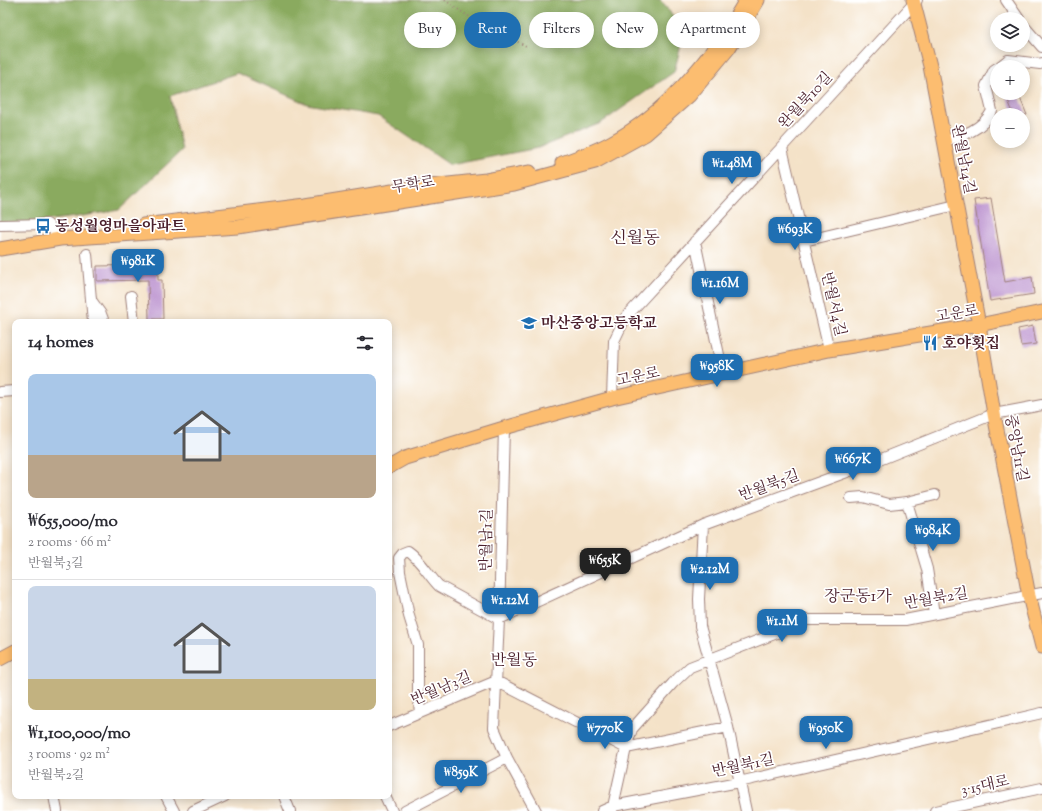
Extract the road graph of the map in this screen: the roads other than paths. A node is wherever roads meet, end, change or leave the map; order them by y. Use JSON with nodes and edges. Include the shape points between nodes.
{"nodes":[{"id":1,"x":746,"y":0,"type":"edge"},
{"id":2,"x":758,"y":0,"type":"edge"},
{"id":3,"x":1006,"y":0,"type":"edge"},
{"id":4,"x":915,"y":1,"type":"edge"},
{"id":5,"x":1014,"y":12,"type":"edge"},
{"id":6,"x":1030,"y":33,"type":"edge"},
{"id":7,"x":1042,"y":47,"type":"edge"},
{"id":8,"x":1030,"y":63,"type":"edge"},
{"id":9,"x":1042,"y":63,"type":"edge"},
{"id":10,"x":990,"y":78,"type":"edge"},
{"id":11,"x":944,"y":141,"type":"junction"},
{"id":12,"x":782,"y":148,"type":"junction"},
{"id":13,"x":956,"y":205,"type":"junction"},
{"id":14,"x":0,"y":225,"type":"edge"},
{"id":15,"x":57,"y":233,"type":"junction"},
{"id":16,"x":0,"y":241,"type":"edge"},
{"id":17,"x":696,"y":241,"type":"junction"},
{"id":18,"x":804,"y":241,"type":"junction"},
{"id":19,"x":0,"y":249,"type":"edge"},
{"id":20,"x":87,"y":254,"type":"dead end"},
{"id":21,"x":131,"y":296,"type":"dead end"},
{"id":22,"x":91,"y":300,"type":"junction"},
{"id":23,"x":1042,"y":312,"type":"edge"},
{"id":24,"x":93,"y":319,"type":"edge"},
{"id":25,"x":103,"y":319,"type":"edge"},
{"id":26,"x":134,"y":319,"type":"edge"},
{"id":27,"x":979,"y":326,"type":"junction"},
{"id":28,"x":830,"y":350,"type":"junction"},
{"id":29,"x":723,"y":374,"type":"junction"},
{"id":30,"x":12,"y":391,"type":"edge"},
{"id":31,"x":0,"y":392,"type":"edge"},
{"id":32,"x":612,"y":398,"type":"junction"},
{"id":33,"x":1042,"y":405,"type":"edge"},
{"id":34,"x":994,"y":414,"type":"junction"},
{"id":35,"x":504,"y":428,"type":"junction"},
{"id":36,"x":392,"y":465,"type":"edge"},
{"id":37,"x":935,"y":494,"type":"dead end"},
{"id":38,"x":851,"y":498,"type":"dead end"},
{"id":39,"x":907,"y":502,"type":"junction"},
{"id":40,"x":703,"y":525,"type":"junction"},
{"id":41,"x":1042,"y":593,"type":"edge"},
{"id":42,"x":1029,"y":596,"type":"junction"},
{"id":43,"x":934,"y":614,"type":"junction"},
{"id":44,"x":499,"y":619,"type":"junction"},
{"id":45,"x":1042,"y":647,"type":"edge"},
{"id":46,"x":12,"y":653,"type":"edge"},
{"id":47,"x":710,"y":658,"type":"junction"},
{"id":48,"x":0,"y":659,"type":"edge"},
{"id":49,"x":496,"y":681,"type":"junction"},
{"id":50,"x":420,"y":713,"type":"junction"},
{"id":51,"x":1042,"y":713,"type":"edge"},
{"id":52,"x":392,"y":725,"type":"edge"},
{"id":53,"x":728,"y":727,"type":"junction"},
{"id":54,"x":626,"y":748,"type":"junction"},
{"id":55,"x":506,"y":758,"type":"junction"},
{"id":56,"x":739,"y":782,"type":"junction"},
{"id":57,"x":1042,"y":788,"type":"edge"},
{"id":58,"x":54,"y":799,"type":"edge"},
{"id":59,"x":168,"y":799,"type":"edge"},
{"id":60,"x":219,"y":799,"type":"edge"},
{"id":61,"x":285,"y":799,"type":"edge"},
{"id":62,"x":386,"y":799,"type":"edge"},
{"id":63,"x":613,"y":808,"type":"edge"},
{"id":64,"x":56,"y":811,"type":"edge"},
{"id":65,"x":174,"y":811,"type":"edge"},
{"id":66,"x":193,"y":811,"type":"edge"},
{"id":67,"x":290,"y":811,"type":"edge"},
{"id":68,"x":392,"y":811,"type":"edge"},
{"id":69,"x":405,"y":811,"type":"edge"},
{"id":70,"x":536,"y":811,"type":"edge"},
{"id":71,"x":602,"y":811,"type":"edge"},
{"id":72,"x":746,"y":811,"type":"edge"},
{"id":73,"x":935,"y":811,"type":"edge"}],
"edges":[{"from":1,"to":15,"type":"main road","name":"무학로","via":[[708,58],[666,103],[612,142],[555,166],[486,180],[411,188],[306,205]]},
{"from":2,"to":19,"type":"main road","name":"무학로","via":[[729,48],[689,96],[646,134],[596,162],[514,184],[238,227],[60,239]]},
{"from":3,"to":5,"type":"street"},
{"from":4,"to":11,"type":"main road","name":"완월남14길"},
{"from":4,"to":12,"type":"street","name":"완월북10길"},
{"from":6,"to":7,"type":"street"},
{"from":8,"to":9,"type":"street"},
{"from":10,"to":11,"type":"street","via":[[986,86],[992,111],[989,118],[978,128]]},
{"from":11,"to":13,"type":"main road","name":"완월남14길"},
{"from":12,"to":17,"type":"street","name":"완월북10길"},
{"from":12,"to":18,"type":"street","name":"반월서4길"},
{"from":13,"to":18,"type":"street"},
{"from":13,"to":27,"type":"main road","name":"완월남14길"},
{"from":14,"to":15,"type":"street","via":[[47,224]]},
{"from":15,"to":16,"type":"main road","name":"무학로"},
{"from":17,"to":29,"type":"street"},
{"from":17,"to":32,"type":"street","name":"완월북10길","via":[[625,318],[614,341]]},
{"from":18,"to":28,"type":"street","name":"반월서4길"},
{"from":20,"to":22,"type":"street"},
{"from":21,"to":26,"type":"street"},
{"from":22,"to":24,"type":"street"},
{"from":22,"to":25,"type":"street"},
{"from":23,"to":27,"type":"main road","name":"고운로"},
{"from":27,"to":28,"type":"main road","name":"고운로"},
{"from":27,"to":34,"type":"main road","name":"중앙남11길"},
{"from":28,"to":29,"type":"main road","name":"고운로"},
{"from":29,"to":32,"type":"main road","name":"고운로"},
{"from":30,"to":31,"type":"street"},
{"from":32,"to":35,"type":"main road","name":"고운로"},
{"from":33,"to":34,"type":"street","name":"반월북5길"},
{"from":34,"to":40,"type":"street","name":"반월북5길","via":[[874,462]]},
{"from":34,"to":42,"type":"main road","name":"중앙남11길"},
{"from":35,"to":36,"type":"main road","name":"고운로","via":[[405,458]]},
{"from":35,"to":44,"type":"street","name":"반월남1길"},
{"from":37,"to":39,"type":"street"},
{"from":38,"to":39,"type":"street","via":[[863,497],[889,504]]},
{"from":39,"to":43,"type":"street","via":[[927,569]]},
{"from":40,"to":44,"type":"street","name":"반월북5길"},
{"from":40,"to":47,"type":"street","via":[[700,626]]},
{"from":41,"to":42,"type":"street","name":"반월북2길"},
{"from":42,"to":43,"type":"street","name":"반월북2길"},
{"from":42,"to":45,"type":"main road","name":"중앙남11길"},
{"from":43,"to":47,"type":"street","name":"반월북2길","via":[[905,620],[802,620],[782,631]]},
{"from":44,"to":49,"type":"street","name":"반월남1길"},
{"from":44,"to":50,"type":"street","via":[[439,586],[415,556],[408,551],[403,553],[399,558],[400,572],[418,645]]},
{"from":46,"to":48,"type":"main road"},
{"from":47,"to":53,"type":"street"},
{"from":47,"to":54,"type":"street","name":"반월북2길","via":[[690,667],[673,683],[632,729]]},
{"from":49,"to":50,"type":"street","name":"반월남3길"},
{"from":49,"to":54,"type":"street","name":"반월남3길"},
{"from":49,"to":55,"type":"street","name":"반월남1길","via":[[494,728]]},
{"from":50,"to":52,"type":"street","name":"반월남3길"},
{"from":51,"to":56,"type":"street","name":"반월북1길"},
{"from":53,"to":54,"type":"street"},
{"from":53,"to":56,"type":"street"},
{"from":54,"to":63,"type":"street","name":"반월북2길"},
{"from":55,"to":69,"type":"street"},
{"from":55,"to":70,"type":"street","name":"반월남1길"},
{"from":56,"to":63,"type":"street","name":"반월북1길"},
{"from":56,"to":72,"type":"street"},
{"from":57,"to":73,"type":"street","name":"3·15대로"},
{"from":58,"to":64,"type":"street"},
{"from":59,"to":65,"type":"street"},
{"from":60,"to":66,"type":"street"},
{"from":61,"to":67,"type":"street"},
{"from":62,"to":68,"type":"street"},
{"from":63,"to":71,"type":"street","name":"반월북1길"}]}
